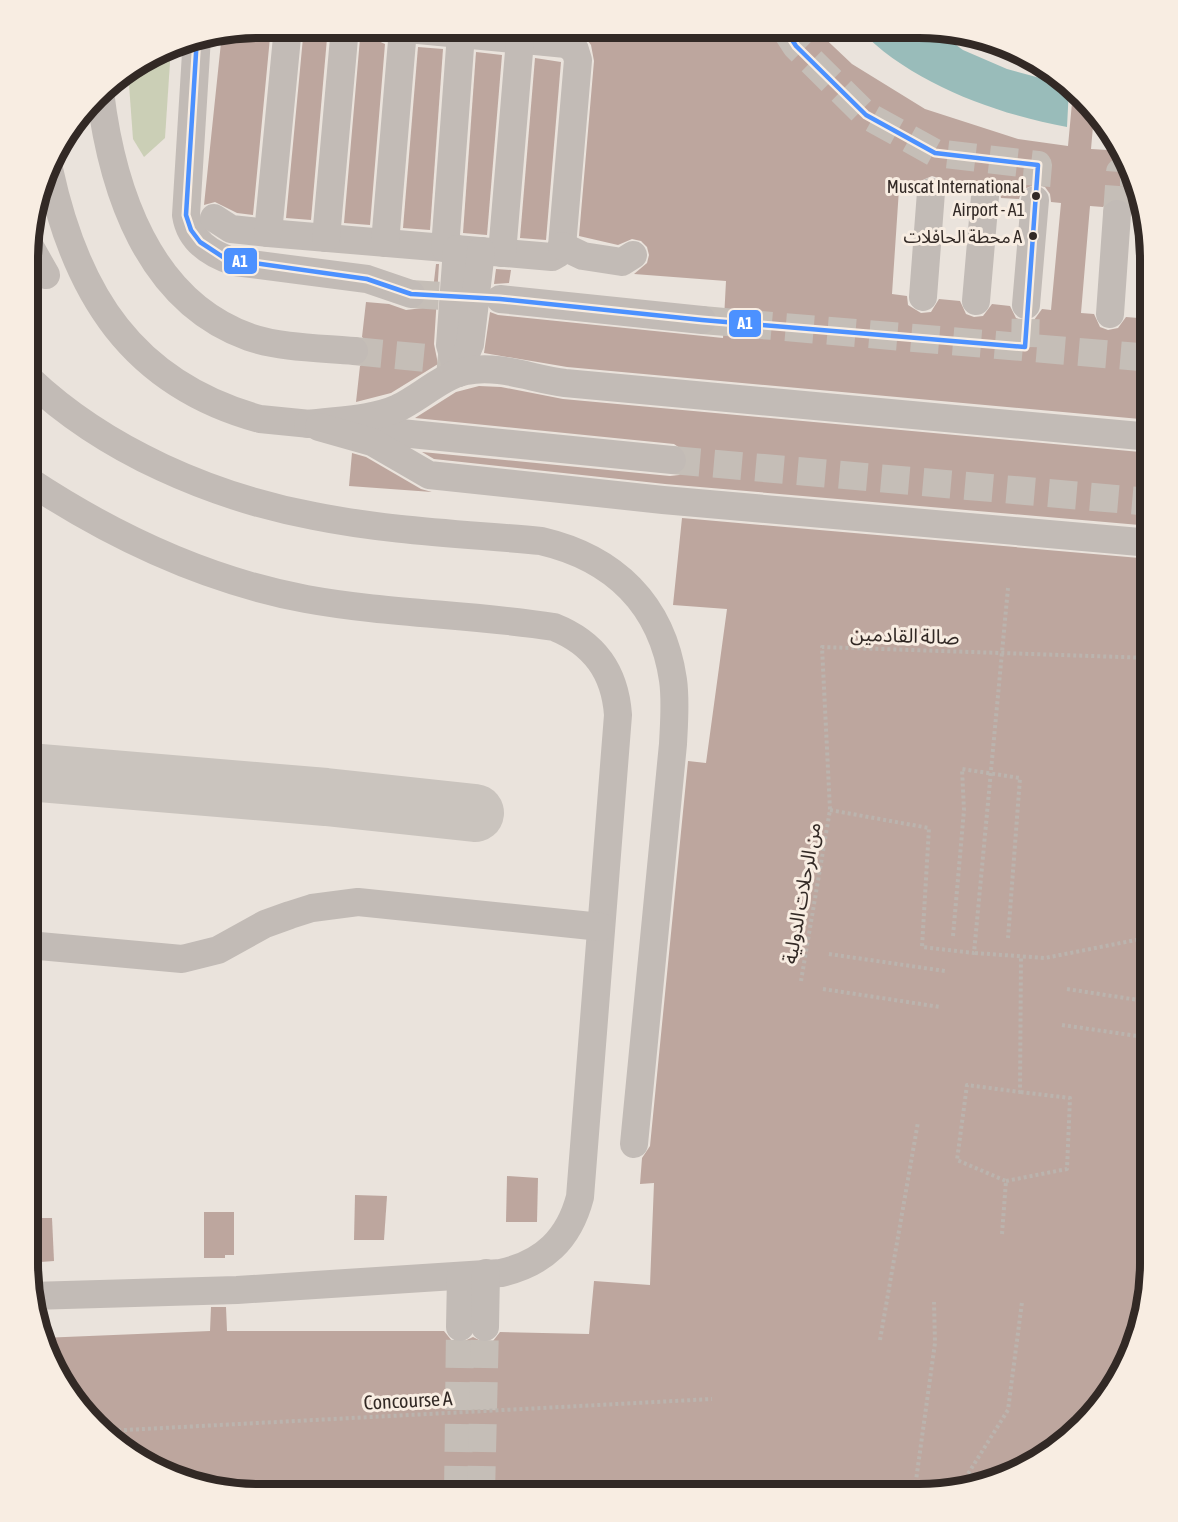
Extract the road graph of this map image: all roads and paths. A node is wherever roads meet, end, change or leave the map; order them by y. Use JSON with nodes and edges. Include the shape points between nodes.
{"nodes":[{"id":1,"x":287,"y":38,"type":"edge"},
{"id":2,"x":344,"y":38,"type":"edge"},
{"id":3,"x":394,"y":38,"type":"edge"},
{"id":4,"x":461,"y":38,"type":"edge"},
{"id":5,"x":500,"y":38,"type":"edge"},
{"id":6,"x":520,"y":40,"type":"junction"},
{"id":7,"x":196,"y":46,"type":"edge"},
{"id":8,"x":979,"y":46,"type":"edge"},
{"id":9,"x":1018,"y":61,"type":"edge"},
{"id":10,"x":102,"y":102,"type":"edge"},
{"id":11,"x":52,"y":180,"type":"edge"},
{"id":12,"x":931,"y":192,"type":"dead end"},
{"id":13,"x":985,"y":196,"type":"dead end"},
{"id":14,"x":1035,"y":200,"type":"tunnel mouth"},
{"id":15,"x":1117,"y":214,"type":"tunnel mouth"},
{"id":16,"x":214,"y":218,"type":"dead end"},
{"id":17,"x":268,"y":233,"type":"junction"},
{"id":18,"x":326,"y":238,"type":"junction"},
{"id":19,"x":385,"y":243,"type":"junction"},
{"id":20,"x":562,"y":246,"type":"junction"},
{"id":21,"x":471,"y":250,"type":"junction"},
{"id":22,"x":633,"y":255,"type":"dead end"},
{"id":23,"x":38,"y":261,"type":"edge"},
{"id":24,"x":46,"y":275,"type":"dead end"},
{"id":25,"x":411,"y":294,"type":"tunnel mouth"},
{"id":26,"x":923,"y":297,"type":"dead end"},
{"id":27,"x":500,"y":299,"type":"tunnel mouth"},
{"id":28,"x":976,"y":301,"type":"dead end"},
{"id":29,"x":1026,"y":305,"type":"tunnel mouth"},
{"id":30,"x":1110,"y":314,"type":"dead end"},
{"id":31,"x":702,"y":320,"type":"tunnel mouth"},
{"id":32,"x":354,"y":351,"type":"tunnel mouth"},
{"id":33,"x":458,"y":373,"type":"junction"},
{"id":34,"x":38,"y":387,"type":"edge"},
{"id":35,"x":308,"y":424,"type":"junction"},
{"id":36,"x":1140,"y":435,"type":"edge"},
{"id":37,"x":672,"y":460,"type":"tunnel mouth"},
{"id":38,"x":38,"y":491,"type":"edge"},
{"id":39,"x":1140,"y":542,"type":"edge"},
{"id":40,"x":1008,"y":588,"type":"dead end"},
{"id":41,"x":1003,"y":653,"type":"junction"},
{"id":42,"x":1140,"y":658,"type":"edge"},
{"id":43,"x":990,"y":773,"type":"junction"},
{"id":44,"x":830,"y":810,"type":"junction"},
{"id":45,"x":601,"y":927,"type":"junction"},
{"id":46,"x":953,"y":936,"type":"dead end"},
{"id":47,"x":1008,"y":938,"type":"dead end"},
{"id":48,"x":1140,"y":940,"type":"edge"},
{"id":49,"x":38,"y":946,"type":"edge"},
{"id":50,"x":975,"y":953,"type":"junction"},
{"id":51,"x":829,"y":954,"type":"dead end"},
{"id":52,"x":1021,"y":956,"type":"junction"},
{"id":53,"x":945,"y":971,"type":"dead end"},
{"id":54,"x":801,"y":981,"type":"dead end"},
{"id":55,"x":1067,"y":989,"type":"dead end"},
{"id":56,"x":823,"y":990,"type":"dead end"},
{"id":57,"x":1140,"y":1000,"type":"edge"},
{"id":58,"x":940,"y":1007,"type":"dead end"},
{"id":59,"x":1062,"y":1025,"type":"dead end"},
{"id":60,"x":1140,"y":1036,"type":"edge"},
{"id":61,"x":1020,"y":1092,"type":"junction"},
{"id":62,"x":918,"y":1122,"type":"dead end"},
{"id":63,"x":634,"y":1144,"type":"dead end"},
{"id":64,"x":1006,"y":1181,"type":"junction"},
{"id":65,"x":1002,"y":1234,"type":"dead end"},
{"id":66,"x":473,"y":1275,"type":"junction"},
{"id":67,"x":40,"y":1296,"type":"edge"},
{"id":68,"x":934,"y":1302,"type":"dead end"},
{"id":69,"x":1022,"y":1302,"type":"dead end"},
{"id":70,"x":473,"y":1327,"type":"tunnel mouth"},
{"id":71,"x":880,"y":1340,"type":"dead end"},
{"id":72,"x":712,"y":1399,"type":"dead end"},
{"id":73,"x":114,"y":1431,"type":"edge"},
{"id":74,"x":966,"y":1479,"type":"edge"},
{"id":75,"x":915,"y":1484,"type":"edge"}],
"edges":[{"from":1,"to":17,"type":"street"},
{"from":2,"to":18,"type":"street"},
{"from":3,"to":19,"type":"street"},
{"from":4,"to":21,"type":"street"},
{"from":5,"to":6,"type":"street"},
{"from":6,"to":20,"type":"street","via":[[566,44],[577,55]]},
{"from":6,"to":21,"type":"street"},
{"from":7,"to":25,"type":"street","via":[[186,215],[195,238],[217,255],[235,261],[367,279]]},
{"from":8,"to":9,"type":"path"},
{"from":10,"to":32,"type":"street","via":[[109,145],[140,239],[175,289],[223,327],[251,338]]},
{"from":11,"to":35,"type":"street","via":[[80,265],[118,332],[141,357],[196,396],[227,410],[260,419]]},
{"from":12,"to":26,"type":"street"},
{"from":13,"to":28,"type":"street"},
{"from":14,"to":29,"type":"street"},
{"from":15,"to":30,"type":"street"},
{"from":16,"to":17,"type":"street","via":[[231,229]]},
{"from":17,"to":18,"type":"street"},
{"from":18,"to":19,"type":"street"},
{"from":19,"to":21,"type":"street"},
{"from":20,"to":21,"type":"street","via":[[559,254],[552,257]]},
{"from":20,"to":22,"type":"street","via":[[583,256],[622,262]]},
{"from":21,"to":33,"type":"street","via":[[470,344]]},
{"from":23,"to":24,"type":"street"},
{"from":27,"to":31,"type":"street"},
{"from":33,"to":35,"type":"street","via":[[389,411]]},
{"from":33,"to":36,"type":"street","via":[[490,370],[565,383]]},
{"from":34,"to":63,"type":"street","via":[[126,448],[208,485],[315,517],[566,547],[612,571],[648,609],[669,657],[674,709]]},
{"from":35,"to":37,"type":"street"},
{"from":35,"to":39,"type":"street","via":[[372,442],[429,475]]},
{"from":38,"to":45,"type":"street","via":[[139,545],[238,583],[342,605],[554,627],[588,646],[610,677],[618,715]]},
{"from":40,"to":50,"type":"path"},
{"from":41,"to":42,"type":"path","name":"صالة القادمين"},
{"from":41,"to":43,"type":"path"},
{"from":41,"to":44,"type":"path","name":"صالة القادمين","via":[[822,647]]},
{"from":43,"to":46,"type":"path","via":[[962,769],[964,810]]},
{"from":43,"to":47,"type":"path","via":[[1020,778]]},
{"from":44,"to":50,"type":"path","via":[[929,828],[922,947]]},
{"from":44,"to":54,"type":"path","name":"من الرحلات الدولية"},
{"from":45,"to":49,"type":"street","via":[[358,902],[290,915],[218,950],[182,959]]},
{"from":45,"to":66,"type":"street","via":[[580,1197],[575,1216],[554,1249],[538,1260],[520,1269]]},
{"from":48,"to":52,"type":"path","via":[[1045,958]]},
{"from":50,"to":52,"type":"path"},
{"from":51,"to":53,"type":"path"},
{"from":52,"to":61,"type":"path"},
{"from":55,"to":57,"type":"path"},
{"from":56,"to":58,"type":"path"},
{"from":59,"to":60,"type":"path"},
{"from":61,"to":64,"type":"path","via":[[967,1085],[957,1160]]},
{"from":61,"to":64,"type":"path","via":[[1070,1098],[1067,1169]]},
{"from":62,"to":71,"type":"path"},
{"from":64,"to":65,"type":"path"},
{"from":66,"to":67,"type":"street","via":[[237,1290]]},
{"from":66,"to":70,"type":"street"},
{"from":68,"to":75,"type":"path","via":[[935,1343]]},
{"from":69,"to":74,"type":"path","via":[[1008,1410]]},
{"from":72,"to":73,"type":"path","name":"Concourse A"}]}
